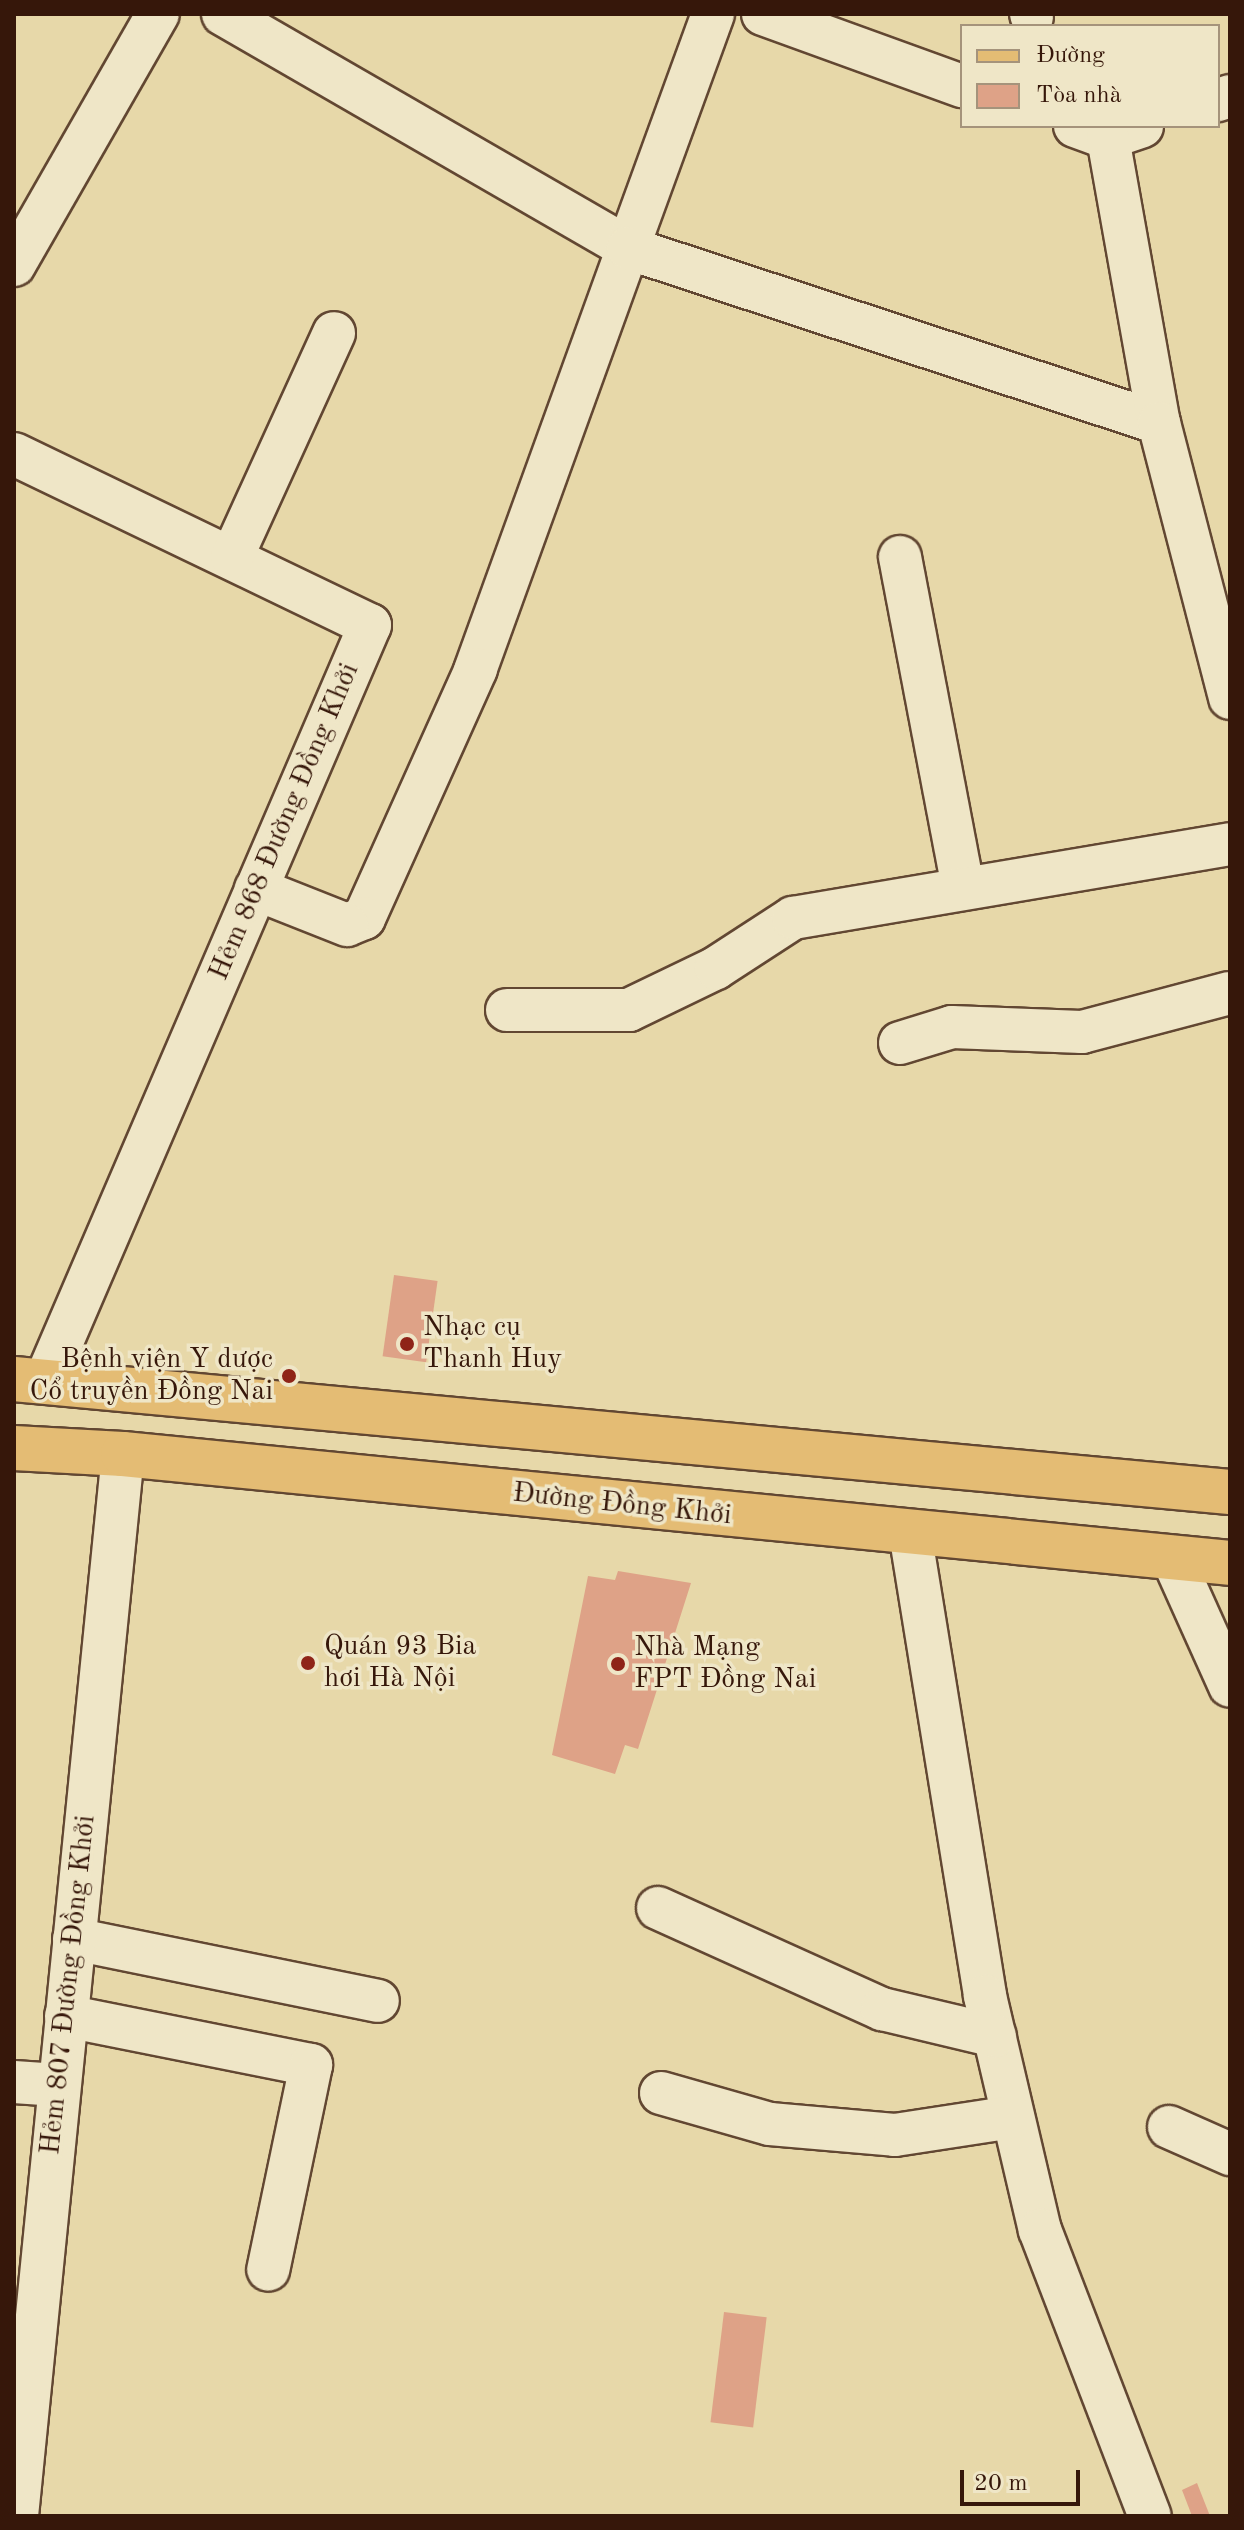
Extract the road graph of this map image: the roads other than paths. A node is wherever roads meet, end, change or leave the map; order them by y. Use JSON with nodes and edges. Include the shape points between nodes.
{"nodes":[{"id":1,"x":158,"y":14,"type":"edge"},
{"id":2,"x":223,"y":14,"type":"edge"},
{"id":3,"x":713,"y":14,"type":"edge"},
{"id":4,"x":763,"y":14,"type":"edge"},
{"id":5,"x":960,"y":85,"type":"edge"},
{"id":6,"x":1108,"y":130,"type":"edge"},
{"id":7,"x":628,"y":248,"type":"junction"},
{"id":8,"x":14,"y":265,"type":"edge"},
{"id":9,"x":334,"y":333,"type":"dead end"},
{"id":10,"x":1159,"y":423,"type":"junction"},
{"id":11,"x":14,"y":454,"type":"edge"},
{"id":12,"x":232,"y":557,"type":"junction"},
{"id":13,"x":900,"y":557,"type":"dead end"},
{"id":14,"x":1230,"y":698,"type":"edge"},
{"id":15,"x":1230,"y":844,"type":"edge"},
{"id":16,"x":963,"y":888,"type":"junction"},
{"id":17,"x":256,"y":889,"type":"junction"},
{"id":18,"x":1230,"y":993,"type":"edge"},
{"id":19,"x":507,"y":1010,"type":"dead end"},
{"id":20,"x":900,"y":1043,"type":"dead end"},
{"id":21,"x":30,"y":1380,"type":"edge"},
{"id":22,"x":134,"y":1388,"type":"junction"},
{"id":23,"x":14,"y":1448,"type":"edge"},
{"id":24,"x":123,"y":1454,"type":"junction"},
{"id":25,"x":1230,"y":1492,"type":"edge"},
{"id":26,"x":910,"y":1532,"type":"junction"},
{"id":27,"x":1172,"y":1557,"type":"junction"},
{"id":28,"x":1230,"y":1563,"type":"edge"},
{"id":29,"x":1230,"y":1686,"type":"edge"},
{"id":30,"x":658,"y":1908,"type":"dead end"},
{"id":31,"x":74,"y":1939,"type":"junction"},
{"id":32,"x":378,"y":2001,"type":"dead end"},
{"id":33,"x":66,"y":2016,"type":"junction"},
{"id":34,"x":995,"y":2036,"type":"junction"},
{"id":35,"x":14,"y":2082,"type":"edge"},
{"id":36,"x":58,"y":2085,"type":"junction"},
{"id":37,"x":661,"y":2093,"type":"dead end"},
{"id":38,"x":1013,"y":2117,"type":"junction"},
{"id":39,"x":1169,"y":2127,"type":"dead end"},
{"id":40,"x":1230,"y":2154,"type":"edge"},
{"id":41,"x":268,"y":2270,"type":"dead end"},
{"id":42,"x":17,"y":2516,"type":"edge"},
{"id":43,"x":1150,"y":2516,"type":"edge"}],
"edges":[{"from":1,"to":8,"type":"street"},
{"from":2,"to":7,"type":"street"},
{"from":3,"to":7,"type":"street"},
{"from":4,"to":5,"type":"street"},
{"from":6,"to":10,"type":"street"},
{"from":7,"to":10,"type":"street"},
{"from":7,"to":17,"type":"street","via":[[476,669],[364,918],[347,925]]},
{"from":9,"to":12,"type":"street"},
{"from":10,"to":14,"type":"street"},
{"from":11,"to":12,"type":"street","name":"Hẻm 868 Đường Đồng Khởi"},
{"from":12,"to":17,"type":"street","name":"Hẻm 868 Đường Đồng Khởi","via":[[370,625]]},
{"from":13,"to":16,"type":"street"},
{"from":15,"to":16,"type":"street"},
{"from":16,"to":19,"type":"street","via":[[793,918],[716,968],[629,1010]]},
{"from":17,"to":21,"type":"street","name":"Hẻm 868 Đường Đồng Khởi"},
{"from":18,"to":20,"type":"street","via":[[1082,1032],[952,1027]]},
{"from":21,"to":22,"type":"main road"},
{"from":22,"to":24,"type":"main road"},
{"from":22,"to":25,"type":"main road"},
{"from":23,"to":24,"type":"main road","name":"Đường Đồng Khởi"},
{"from":24,"to":26,"type":"main road","name":"Đường Đồng Khởi"},
{"from":24,"to":31,"type":"street","name":"Hẻm 807 Đường Đồng Khởi"},
{"from":26,"to":27,"type":"main road","name":"Đường Đồng Khởi"},
{"from":26,"to":34,"type":"street"},
{"from":27,"to":28,"type":"main road","name":"Đường Đồng Khởi"},
{"from":27,"to":29,"type":"street"},
{"from":30,"to":34,"type":"street","via":[[882,2009]]},
{"from":31,"to":32,"type":"street"},
{"from":31,"to":33,"type":"street","name":"Hẻm 807 Đường Đồng Khởi"},
{"from":33,"to":36,"type":"street","name":"Hẻm 807 Đường Đồng Khởi"},
{"from":33,"to":41,"type":"street","via":[[311,2065]]},
{"from":34,"to":38,"type":"street"},
{"from":35,"to":36,"type":"street"},
{"from":36,"to":42,"type":"street","name":"Hẻm 807 Đường Đồng Khởi"},
{"from":37,"to":38,"type":"street","via":[[770,2124],[895,2135]]},
{"from":38,"to":43,"type":"street","via":[[1040,2230]]},
{"from":39,"to":40,"type":"street"}]}
